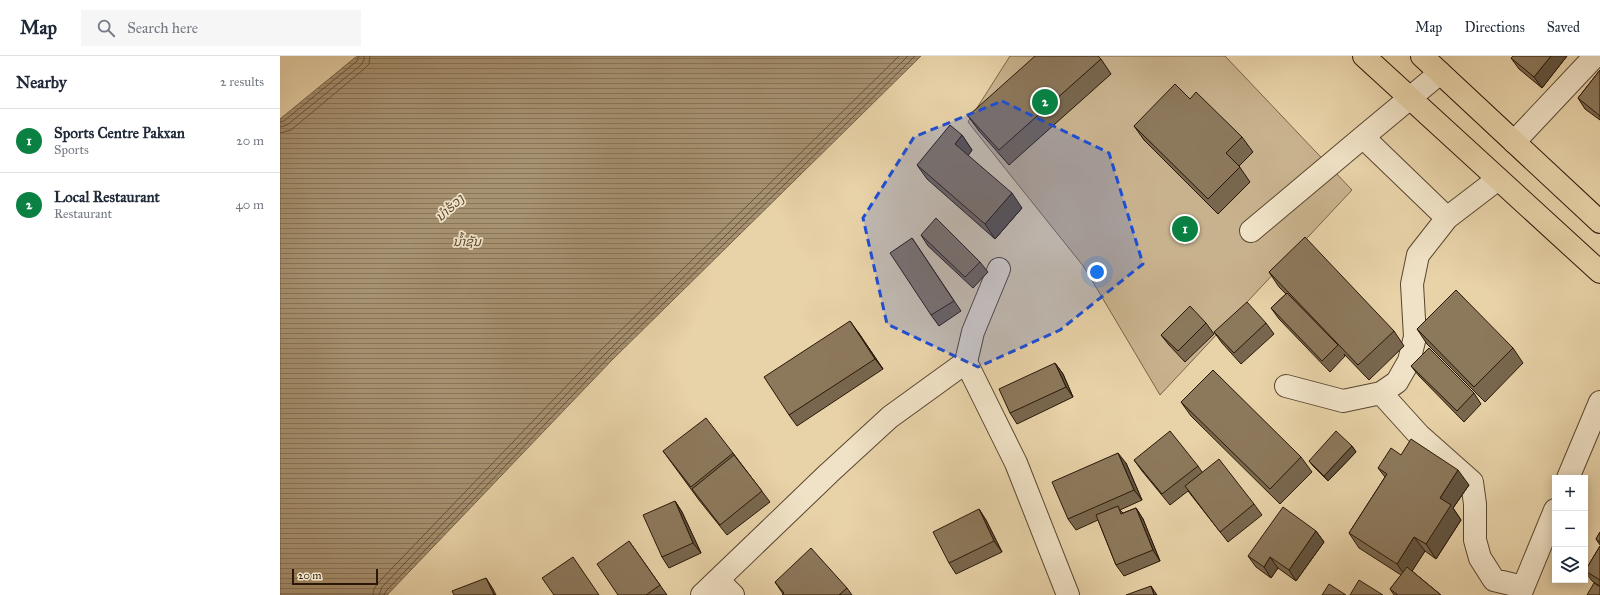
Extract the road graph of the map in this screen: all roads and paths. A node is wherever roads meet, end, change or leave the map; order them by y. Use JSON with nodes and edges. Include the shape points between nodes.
{"nodes":[{"id":1,"x":1364,"y":56,"type":"edge"},
{"id":2,"x":1422,"y":56,"type":"edge"},
{"id":3,"x":1595,"y":56,"type":"edge"},
{"id":4,"x":1440,"y":73,"type":"junction"},
{"id":5,"x":1411,"y":98,"type":"junction"},
{"id":6,"x":1363,"y":137,"type":"junction"},
{"id":7,"x":1514,"y":142,"type":"junction"},
{"id":8,"x":1498,"y":179,"type":"junction"},
{"id":9,"x":1447,"y":218,"type":"junction"},
{"id":10,"x":1600,"y":222,"type":"edge"},
{"id":11,"x":1251,"y":231,"type":"dead end"},
{"id":12,"x":999,"y":269,"type":"dead end"},
{"id":13,"x":1600,"y":272,"type":"edge"},
{"id":14,"x":966,"y":362,"type":"junction"},
{"id":15,"x":1286,"y":386,"type":"dead end"},
{"id":16,"x":1381,"y":393,"type":"junction"},
{"id":17,"x":1600,"y":402,"type":"edge"},
{"id":18,"x":1569,"y":475,"type":"edge"},
{"id":19,"x":1555,"y":511,"type":"edge"},
{"id":20,"x":718,"y":580,"type":"junction"},
{"id":21,"x":1521,"y":591,"type":"edge"},
{"id":22,"x":702,"y":595,"type":"edge"},
{"id":23,"x":733,"y":595,"type":"edge"},
{"id":24,"x":1068,"y":595,"type":"edge"}],
"edges":[{"from":1,"to":5,"type":"highway"},
{"from":2,"to":4,"type":"highway"},
{"from":3,"to":7,"type":"street"},
{"from":4,"to":5,"type":"street"},
{"from":4,"to":7,"type":"highway"},
{"from":5,"to":6,"type":"street"},
{"from":5,"to":8,"type":"highway"},
{"from":6,"to":9,"type":"street"},
{"from":6,"to":11,"type":"street"},
{"from":7,"to":10,"type":"highway"},
{"from":8,"to":9,"type":"street"},
{"from":8,"to":13,"type":"highway"},
{"from":9,"to":16,"type":"street","via":[[1418,255],[1412,284],[1415,337],[1409,361],[1397,382]]},
{"from":12,"to":14,"type":"street","via":[[973,332]]},
{"from":14,"to":20,"type":"street","via":[[890,417]]},
{"from":14,"to":24,"type":"street","via":[[1016,463]]},
{"from":15,"to":16,"type":"street","via":[[1343,401]]},
{"from":16,"to":21,"type":"street","via":[[1419,435],[1472,482],[1476,540],[1480,558],[1494,580]]},
{"from":17,"to":18,"type":"street"},
{"from":19,"to":21,"type":"street"},
{"from":20,"to":22,"type":"street"},
{"from":20,"to":23,"type":"street"}]}
